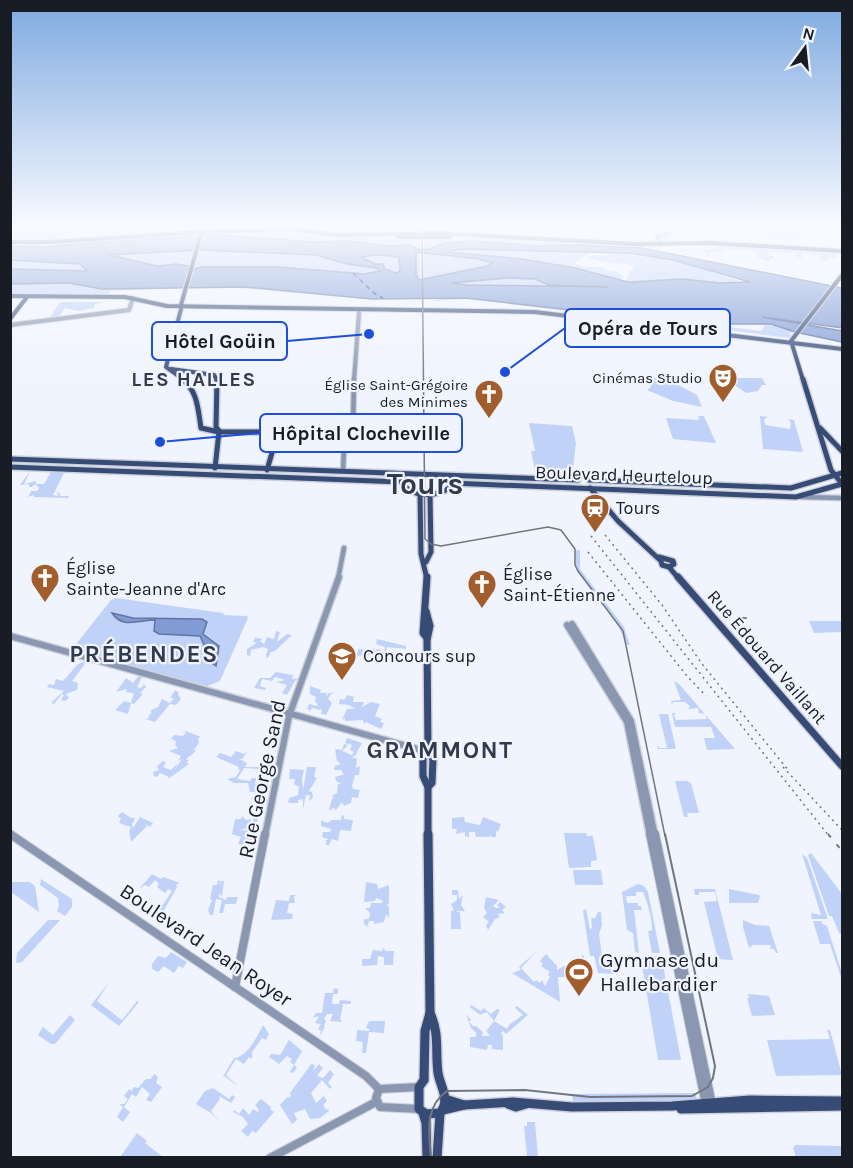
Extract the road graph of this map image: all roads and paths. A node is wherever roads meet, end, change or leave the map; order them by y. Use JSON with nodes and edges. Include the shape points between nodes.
{"nodes":[{"id":1,"x":189,"y":282,"type":"edge"},
{"id":2,"x":838,"y":282,"type":"edge"},
{"id":3,"x":10,"y":297,"type":"edge"},
{"id":4,"x":27,"y":298,"type":"junction"},
{"id":5,"x":132,"y":298,"type":"junction"},
{"id":6,"x":182,"y":307,"type":"junction"},
{"id":7,"x":129,"y":310,"type":"joint"},
{"id":8,"x":360,"y":312,"type":"junction"},
{"id":9,"x":10,"y":319,"type":"edge"},
{"id":10,"x":10,"y":325,"type":"edge"},
{"id":11,"x":793,"y":341,"type":"junction"},
{"id":12,"x":843,"y":350,"type":"edge"},
{"id":13,"x":170,"y":369,"type":"junction"},
{"id":14,"x":218,"y":430,"type":"junction"},
{"id":15,"x":832,"y":441,"type":"junction"},
{"id":16,"x":822,"y":442,"type":"junction"},
{"id":17,"x":843,"y":451,"type":"edge"},
{"id":18,"x":10,"y":459,"type":"edge"},
{"id":19,"x":97,"y":462,"type":"junction"},
{"id":20,"x":10,"y":467,"type":"edge"},
{"id":21,"x":216,"y":467,"type":"junction"},
{"id":22,"x":267,"y":469,"type":"junction"},
{"id":23,"x":95,"y":470,"type":"junction"},
{"id":24,"x":343,"y":471,"type":"junction"},
{"id":25,"x":394,"y":474,"type":"junction"},
{"id":26,"x":843,"y":474,"type":"edge"},
{"id":27,"x":214,"y":475,"type":"junction"},
{"id":28,"x":404,"y":475,"type":"junction"},
{"id":29,"x":265,"y":476,"type":"junction"},
{"id":30,"x":835,"y":476,"type":"junction"},
{"id":31,"x":459,"y":477,"type":"junction"},
{"id":32,"x":535,"y":478,"type":"junction"},
{"id":33,"x":451,"y":480,"type":"junction"},
{"id":34,"x":578,"y":480,"type":"dead end"},
{"id":35,"x":391,"y":481,"type":"junction"},
{"id":36,"x":401,"y":482,"type":"junction"},
{"id":37,"x":648,"y":482,"type":"junction"},
{"id":38,"x":656,"y":483,"type":"junction"},
{"id":39,"x":461,"y":484,"type":"junction"},
{"id":40,"x":842,"y":484,"type":"edge"},
{"id":41,"x":735,"y":485,"type":"junction"},
{"id":42,"x":536,"y":486,"type":"junction"},
{"id":43,"x":590,"y":488,"type":"junction"},
{"id":44,"x":599,"y":489,"type":"junction"},
{"id":45,"x":650,"y":491,"type":"junction"},
{"id":46,"x":658,"y":491,"type":"junction"},
{"id":47,"x":420,"y":493,"type":"junction"},
{"id":48,"x":430,"y":494,"type":"junction"},
{"id":49,"x":739,"y":494,"type":"junction"},
{"id":50,"x":796,"y":497,"type":"junction"},
{"id":51,"x":843,"y":498,"type":"edge"},
{"id":52,"x":607,"y":506,"type":"junction"},
{"id":53,"x":344,"y":548,"type":"dead end"},
{"id":54,"x":426,"y":562,"type":"junction"},
{"id":55,"x":570,"y":624,"type":"dead end"},
{"id":56,"x":10,"y":636,"type":"edge"},
{"id":57,"x":291,"y":713,"type":"junction"},
{"id":58,"x":428,"y":752,"type":"junction"},
{"id":59,"x":843,"y":766,"type":"edge"},
{"id":60,"x":651,"y":831,"type":"joint"},
{"id":61,"x":10,"y":834,"type":"edge"},
{"id":62,"x":235,"y":987,"type":"junction"},
{"id":63,"x":430,"y":1013,"type":"junction"},
{"id":64,"x":440,"y":1082,"type":"junction"},
{"id":65,"x":421,"y":1083,"type":"junction"},
{"id":66,"x":379,"y":1089,"type":"junction"},
{"id":67,"x":843,"y":1101,"type":"edge"},
{"id":68,"x":376,"y":1102,"type":"junction"},
{"id":69,"x":709,"y":1106,"type":"junction"},
{"id":70,"x":843,"y":1106,"type":"edge"},
{"id":71,"x":443,"y":1107,"type":"junction"},
{"id":72,"x":421,"y":1111,"type":"junction"},
{"id":73,"x":270,"y":1158,"type":"edge"},
{"id":74,"x":427,"y":1158,"type":"edge"},
{"id":75,"x":437,"y":1158,"type":"edge"}],
"edges":[{"from":1,"to":6,"type":"main road"},
{"from":2,"to":11,"type":"main road"},
{"from":3,"to":4,"type":"main road"},
{"from":4,"to":5,"type":"main road"},
{"from":4,"to":9,"type":"main road"},
{"from":5,"to":6,"type":"main road","via":[[158,307]]},
{"from":5,"to":7,"type":"street"},
{"from":6,"to":8,"type":"main road"},
{"from":6,"to":13,"type":"main road","via":[[167,364]]},
{"from":7,"to":10,"type":"street"},
{"from":8,"to":11,"type":"main road","via":[[538,313]]},
{"from":8,"to":24,"type":"street","via":[[353,429],[344,448]]},
{"from":11,"to":12,"type":"main road"},
{"from":11,"to":15,"type":"main road","via":[[821,430]]},
{"from":11,"to":16,"type":"main road"},
{"from":13,"to":14,"type":"main road","via":[[191,387],[198,401],[201,428]]},
{"from":13,"to":14,"type":"main road","via":[[187,369],[217,378]]},
{"from":14,"to":21,"type":"main road"},
{"from":14,"to":22,"type":"main road","via":[[278,432]]},
{"from":15,"to":16,"type":"main road"},
{"from":15,"to":17,"type":"main road"},
{"from":16,"to":30,"type":"main road"},
{"from":18,"to":19,"type":"main road"},
{"from":19,"to":21,"type":"main road"},
{"from":19,"to":23,"type":"main road"},
{"from":20,"to":23,"type":"main road"},
{"from":21,"to":22,"type":"main road"},
{"from":21,"to":27,"type":"main road"},
{"from":22,"to":24,"type":"main road"},
{"from":22,"to":29,"type":"main road"},
{"from":23,"to":27,"type":"main road"},
{"from":24,"to":25,"type":"main road"},
{"from":25,"to":28,"type":"main road"},
{"from":25,"to":35,"type":"main road","via":[[397,477]]},
{"from":26,"to":30,"type":"main road","name":"Boulevard Heurteloup"},
{"from":27,"to":29,"type":"main road"},
{"from":28,"to":33,"type":"main road"},
{"from":28,"to":36,"type":"main road"},
{"from":29,"to":35,"type":"main road"},
{"from":30,"to":40,"type":"main road"},
{"from":30,"to":41,"type":"main road","name":"Boulevard Heurteloup","via":[[791,488]]},
{"from":31,"to":32,"type":"main road","name":"Boulevard Heurteloup"},
{"from":31,"to":33,"type":"main road","name":"Boulevard Heurteloup"},
{"from":31,"to":39,"type":"main road"},
{"from":32,"to":34,"type":"main road","name":"Boulevard Heurteloup"},
{"from":32,"to":42,"type":"main road"},
{"from":33,"to":39,"type":"main road","name":"Boulevard Heurteloup"},
{"from":33,"to":48,"type":"main road","via":[[446,491]]},
{"from":35,"to":36,"type":"main road"},
{"from":36,"to":47,"type":"main road","via":[[406,490]]},
{"from":37,"to":38,"type":"main road","name":"Boulevard Heurteloup"},
{"from":37,"to":43,"type":"main road","name":"Boulevard Heurteloup","via":[[591,480]]},
{"from":37,"to":45,"type":"main road"},
{"from":38,"to":41,"type":"main road","name":"Boulevard Heurteloup"},
{"from":38,"to":46,"type":"main road"},
{"from":39,"to":42,"type":"main road","name":"Boulevard Heurteloup"},
{"from":40,"to":50,"type":"main road","name":"Boulevard Heurteloup"},
{"from":41,"to":49,"type":"main road"},
{"from":42,"to":43,"type":"main road","name":"Boulevard Heurteloup"},
{"from":43,"to":44,"type":"main road","name":"Boulevard Heurteloup"},
{"from":43,"to":52,"type":"main road"},
{"from":44,"to":45,"type":"main road","name":"Boulevard Heurteloup"},
{"from":44,"to":52,"type":"main road"},
{"from":45,"to":46,"type":"main road","name":"Boulevard Heurteloup"},
{"from":46,"to":49,"type":"main road","name":"Boulevard Heurteloup"},
{"from":47,"to":48,"type":"main road"},
{"from":47,"to":54,"type":"main road","via":[[421,554]]},
{"from":48,"to":54,"type":"main road","via":[[431,552]]},
{"from":49,"to":50,"type":"main road","name":"Boulevard Heurteloup"},
{"from":50,"to":51,"type":"street","name":"Boulevard Heurteloup"},
{"from":52,"to":59,"type":"main road","name":"Rue Édouard Vaillant","via":[[663,560],[663,566],[669,567]]},
{"from":53,"to":57,"type":"street","name":"Rue George Sand","via":[[340,574]]},
{"from":54,"to":58,"type":"main road","via":[[423,633],[427,638]]},
{"from":55,"to":60,"type":"street","via":[[631,721]]},
{"from":56,"to":57,"type":"street"},
{"from":57,"to":58,"type":"street"},
{"from":57,"to":62,"type":"street","name":"Rue George Sand"},
{"from":58,"to":63,"type":"main road","via":[[433,759],[432,783],[428,787]]},
{"from":60,"to":69,"type":"street"},
{"from":61,"to":62,"type":"street","name":"Boulevard Jean Royer"},
{"from":62,"to":66,"type":"street","name":"Boulevard Jean Royer","via":[[366,1076]]},
{"from":63,"to":64,"type":"main road","via":[[437,1028]]},
{"from":63,"to":65,"type":"main road","via":[[424,1031]]},
{"from":64,"to":65,"type":"main road"},
{"from":64,"to":71,"type":"main road","via":[[444,1089]]},
{"from":65,"to":66,"type":"street"},
{"from":65,"to":72,"type":"main road"},
{"from":66,"to":68,"type":"street"},
{"from":67,"to":69,"type":"main road","via":[[750,1101]]},
{"from":68,"to":72,"type":"street","via":[[380,1107]]},
{"from":68,"to":73,"type":"street"},
{"from":69,"to":70,"type":"main road"},
{"from":69,"to":71,"type":"main road"},
{"from":71,"to":72,"type":"main road","via":[[430,1115]]},
{"from":71,"to":75,"type":"main road"},
{"from":72,"to":74,"type":"main road","via":[[426,1123]]}]}
